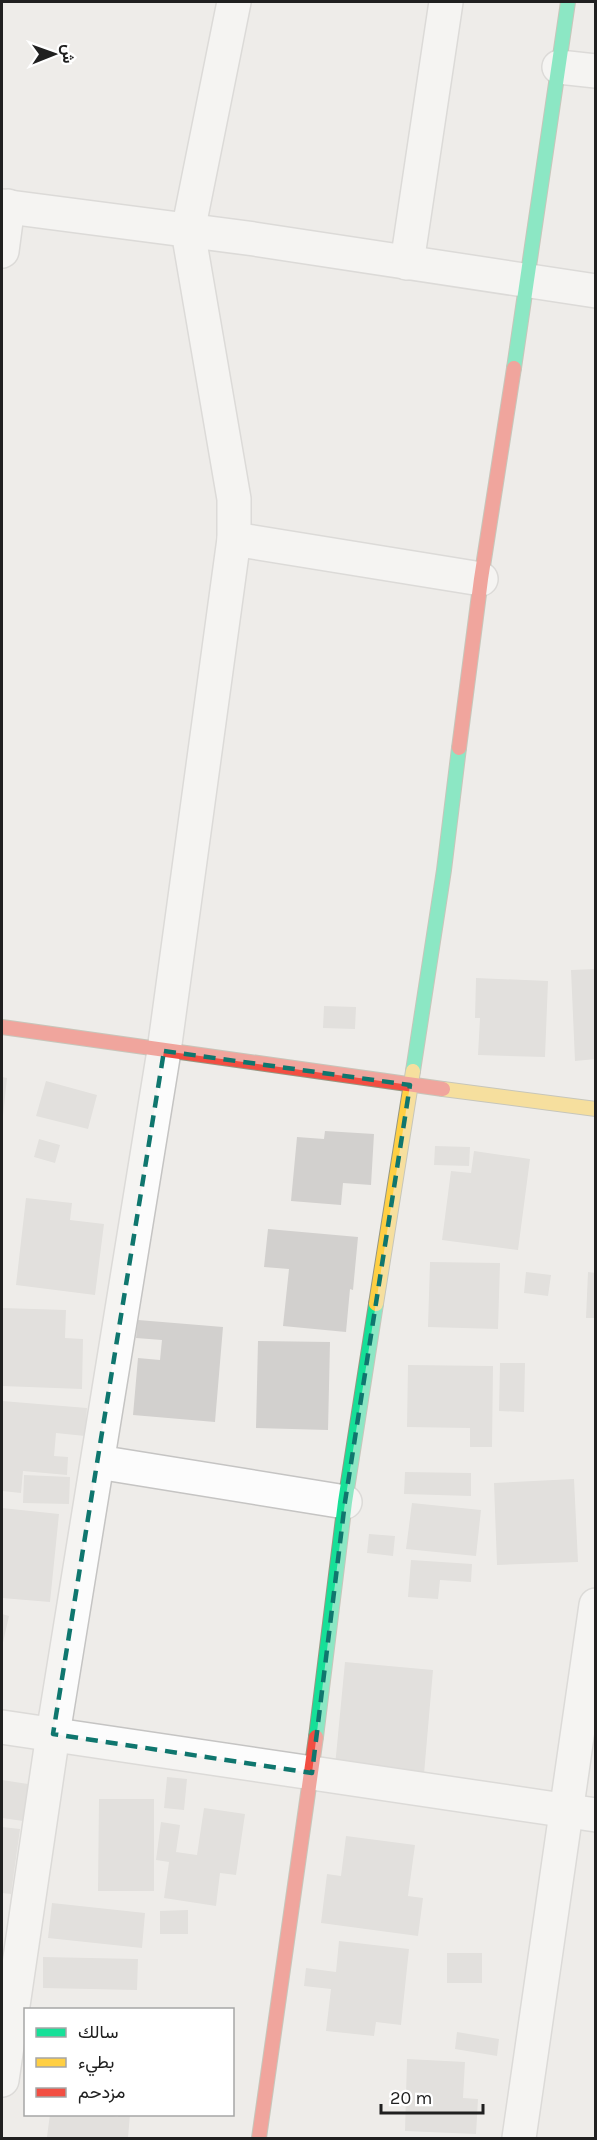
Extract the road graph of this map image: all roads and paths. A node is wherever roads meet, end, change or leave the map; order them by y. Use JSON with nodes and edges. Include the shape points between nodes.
{"nodes":[{"id":1,"x":234,"y":2,"type":"edge"},
{"id":2,"x":446,"y":2,"type":"edge"},
{"id":3,"x":568,"y":2,"type":"edge"},
{"id":4,"x":559,"y":67,"type":"junction"},
{"id":5,"x":596,"y":71,"type":"edge"},
{"id":6,"x":4,"y":206,"type":"edge"},
{"id":7,"x":188,"y":231,"type":"junction"},
{"id":8,"x":2,"y":251,"type":"edge"},
{"id":9,"x":407,"y":263,"type":"junction"},
{"id":10,"x":528,"y":281,"type":"junction"},
{"id":11,"x":596,"y":291,"type":"edge"},
{"id":12,"x":234,"y":539,"type":"junction"},
{"id":13,"x":481,"y":579,"type":"junction"},
{"id":14,"x":2,"y":1027,"type":"edge"},
{"id":15,"x":164,"y":1051,"type":"junction"},
{"id":16,"x":410,"y":1085,"type":"junction"},
{"id":17,"x":596,"y":1109,"type":"edge"},
{"id":18,"x":98,"y":1462,"type":"junction"},
{"id":19,"x":345,"y":1502,"type":"junction"},
{"id":20,"x":596,"y":1605,"type":"edge"},
{"id":21,"x":2,"y":1726,"type":"edge"},
{"id":22,"x":53,"y":1734,"type":"junction"},
{"id":23,"x":312,"y":1773,"type":"junction"},
{"id":24,"x":581,"y":1813,"type":"edge"},
{"id":25,"x":2,"y":2080,"type":"edge"},
{"id":26,"x":259,"y":2139,"type":"edge"},
{"id":27,"x":519,"y":2139,"type":"edge"}],
"edges":[{"from":1,"to":7,"type":"street"},
{"from":2,"to":9,"type":"street"},
{"from":3,"to":4,"type":"street"},
{"from":4,"to":5,"type":"street"},
{"from":4,"to":10,"type":"street"},
{"from":6,"to":7,"type":"street"},
{"from":6,"to":8,"type":"street"},
{"from":7,"to":9,"type":"street"},
{"from":7,"to":12,"type":"street","via":[[232,488]]},
{"from":9,"to":10,"type":"street"},
{"from":10,"to":11,"type":"street"},
{"from":10,"to":13,"type":"street"},
{"from":12,"to":13,"type":"street"},
{"from":12,"to":15,"type":"street"},
{"from":13,"to":16,"type":"street","via":[[444,870]]},
{"from":14,"to":15,"type":"street"},
{"from":15,"to":16,"type":"street"},
{"from":15,"to":18,"type":"street"},
{"from":16,"to":17,"type":"street"},
{"from":16,"to":19,"type":"street"},
{"from":18,"to":19,"type":"street"},
{"from":18,"to":22,"type":"street"},
{"from":19,"to":23,"type":"street"},
{"from":20,"to":24,"type":"street"},
{"from":21,"to":22,"type":"street"},
{"from":22,"to":23,"type":"street"},
{"from":22,"to":25,"type":"street"},
{"from":23,"to":24,"type":"street"},
{"from":23,"to":26,"type":"street"},
{"from":24,"to":27,"type":"street"}]}
